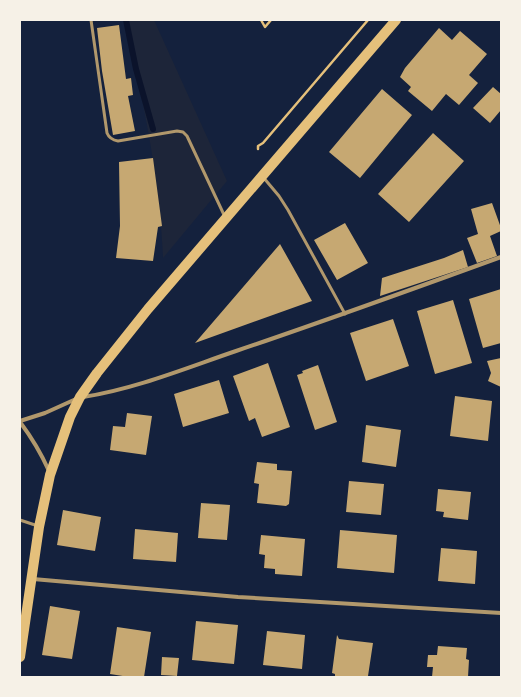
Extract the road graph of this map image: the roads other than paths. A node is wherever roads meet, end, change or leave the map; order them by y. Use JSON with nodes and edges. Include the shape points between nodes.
{"nodes":[{"id":1,"x":91,"y":20,"type":"edge"},
{"id":2,"x":396,"y":20,"type":"edge"},
{"id":3,"x":262,"y":176,"type":"junction"},
{"id":4,"x":226,"y":218,"type":"junction"},
{"id":5,"x":501,"y":257,"type":"edge"},
{"id":6,"x":345,"y":314,"type":"junction"},
{"id":7,"x":80,"y":397,"type":"junction"},
{"id":8,"x":20,"y":422,"type":"edge"},
{"id":9,"x":50,"y":474,"type":"junction"},
{"id":10,"x":20,"y":520,"type":"edge"},
{"id":11,"x":39,"y":527,"type":"junction"},
{"id":12,"x":32,"y":579,"type":"junction"},
{"id":13,"x":501,"y":613,"type":"edge"},
{"id":14,"x":20,"y":657,"type":"edge"}],
"edges":[{"from":1,"to":4,"type":"lane","via":[[109,137],[118,141],[183,132]]},
{"from":2,"to":3,"type":"main road"},
{"from":3,"to":4,"type":"main road"},
{"from":3,"to":6,"type":"lane","via":[[288,210]]},
{"from":4,"to":7,"type":"main road","via":[[124,339]]},
{"from":5,"to":6,"type":"street"},
{"from":6,"to":7,"type":"street","via":[[109,393]]},
{"from":7,"to":8,"type":"street"},
{"from":7,"to":9,"type":"main road","via":[[70,417]]},
{"from":8,"to":9,"type":"street","via":[[42,454]]},
{"from":9,"to":11,"type":"main road"},
{"from":10,"to":11,"type":"lane"},
{"from":11,"to":12,"type":"main road"},
{"from":12,"to":13,"type":"street","via":[[238,597]]},
{"from":12,"to":14,"type":"main road"}]}
